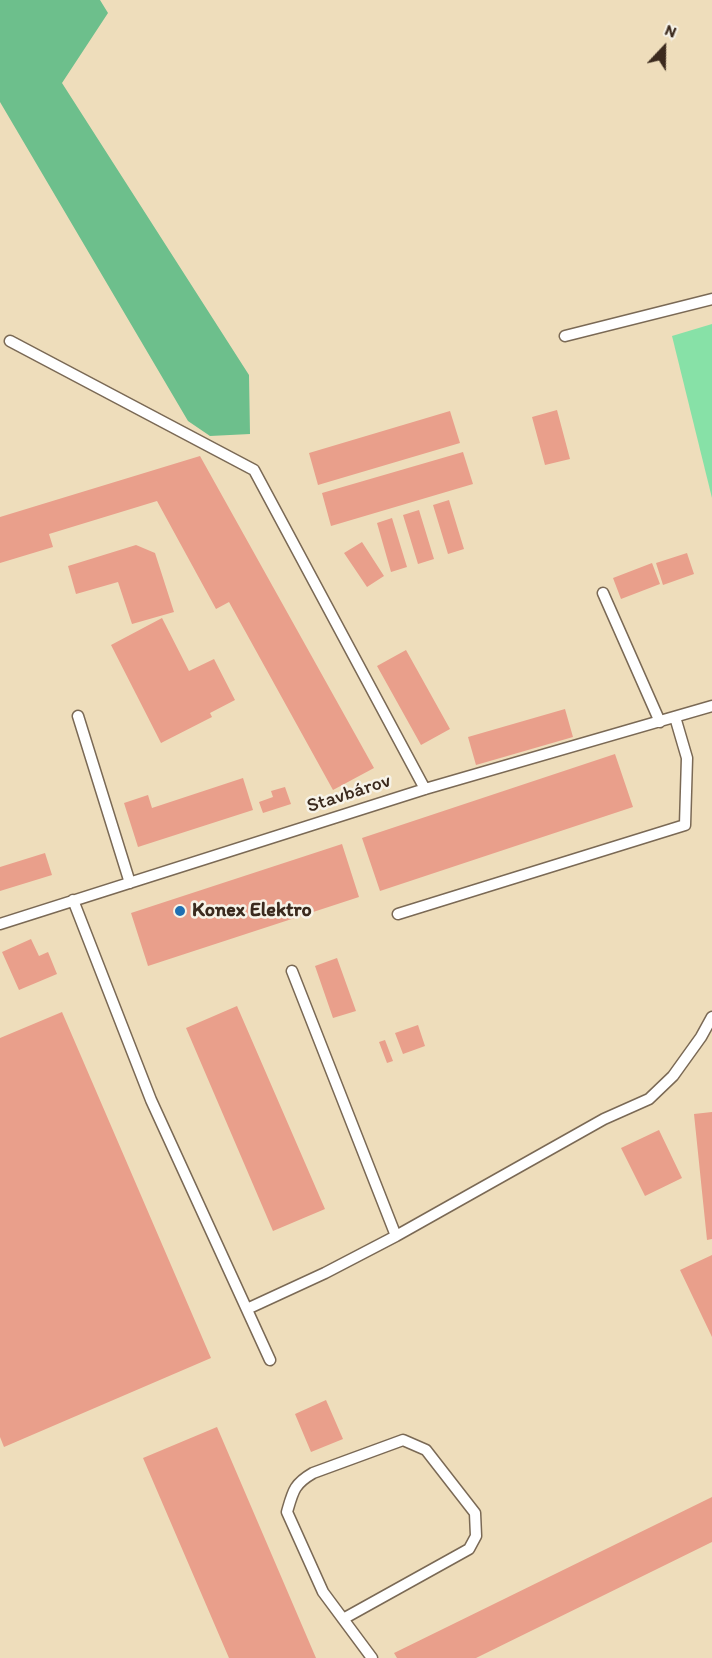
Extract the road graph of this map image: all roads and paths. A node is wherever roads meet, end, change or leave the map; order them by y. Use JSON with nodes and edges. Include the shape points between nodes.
{"nodes":[{"id":1,"x":712,"y":299,"type":"edge"},
{"id":2,"x":565,"y":336,"type":"dead end"},
{"id":3,"x":10,"y":341,"type":"dead end"},
{"id":4,"x":603,"y":593,"type":"dead end"},
{"id":5,"x":712,"y":706,"type":"edge"},
{"id":6,"x":78,"y":716,"type":"dead end"},
{"id":7,"x":675,"y":717,"type":"junction"},
{"id":8,"x":660,"y":722,"type":"junction"},
{"id":9,"x":425,"y":789,"type":"junction"},
{"id":10,"x":129,"y":883,"type":"junction"},
{"id":11,"x":73,"y":900,"type":"junction"},
{"id":12,"x":398,"y":914,"type":"dead end"},
{"id":13,"x":0,"y":924,"type":"edge"},
{"id":14,"x":292,"y":971,"type":"dead end"},
{"id":15,"x":712,"y":1017,"type":"edge"},
{"id":16,"x":396,"y":1236,"type":"junction"},
{"id":17,"x":247,"y":1310,"type":"junction"},
{"id":18,"x":270,"y":1360,"type":"dead end"},
{"id":19,"x":343,"y":1619,"type":"junction"},
{"id":20,"x":372,"y":1658,"type":"edge"}],
"edges":[{"from":1,"to":2,"type":"lane"},
{"from":3,"to":9,"type":"lane","via":[[254,470]]},
{"from":4,"to":8,"type":"lane"},
{"from":5,"to":7,"type":"lane","name":"Stavbárov"},
{"from":6,"to":10,"type":"lane"},
{"from":7,"to":8,"type":"lane","name":"Stavbárov"},
{"from":7,"to":12,"type":"lane","via":[[687,758],[685,825]]},
{"from":8,"to":9,"type":"lane","name":"Stavbárov"},
{"from":9,"to":10,"type":"lane","name":"Stavbárov"},
{"from":10,"to":11,"type":"lane","name":"Stavbárov"},
{"from":11,"to":13,"type":"lane","name":"Stavbárov"},
{"from":11,"to":17,"type":"lane","via":[[151,1100]]},
{"from":14,"to":16,"type":"lane"},
{"from":15,"to":16,"type":"lane","via":[[673,1076],[649,1099],[604,1119]]},
{"from":16,"to":17,"type":"lane"},
{"from":17,"to":18,"type":"lane"},
{"from":19,"to":19,"type":"lane","via":[[323,1592],[287,1512],[292,1494],[300,1481],[313,1473],[403,1440],[426,1449],[475,1513],[476,1536],[469,1549]]},
{"from":19,"to":20,"type":"lane"}]}
